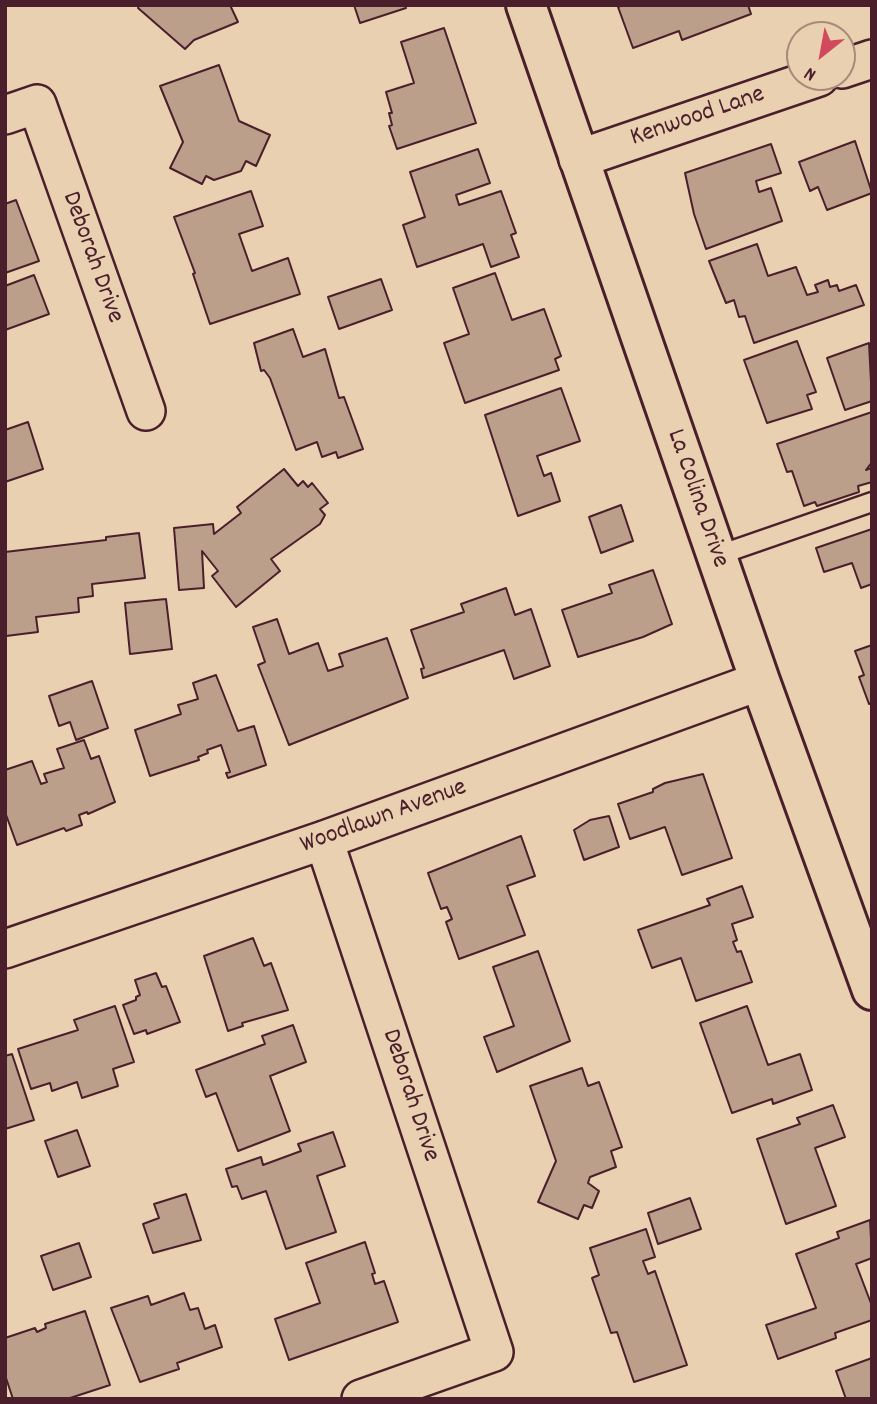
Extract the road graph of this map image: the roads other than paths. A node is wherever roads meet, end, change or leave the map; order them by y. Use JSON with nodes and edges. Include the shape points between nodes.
{"nodes":[{"id":1,"x":526,"y":5,"type":"edge"},
{"id":2,"x":786,"y":88,"type":"edge"},
{"id":3,"x":21,"y":110,"type":"edge"},
{"id":4,"x":578,"y":159,"type":"junction"},
{"id":5,"x":146,"y":411,"type":"dead end"},
{"id":6,"x":872,"y":502,"type":"edge"},
{"id":7,"x":716,"y":556,"type":"junction"},
{"id":8,"x":760,"y":681,"type":"junction"},
{"id":9,"x":324,"y":840,"type":"junction"},
{"id":10,"x":5,"y":949,"type":"edge"},
{"id":11,"x":872,"y":990,"type":"edge"},
{"id":12,"x":361,"y":1399,"type":"edge"}],
"edges":[{"from":1,"to":4,"type":"street","name":"La Colina Drive"},
{"from":2,"to":4,"type":"street","name":"Kenwood Lane"},
{"from":3,"to":5,"type":"street","name":"Deborah Drive"},
{"from":4,"to":7,"type":"street","name":"La Colina Drive"},
{"from":6,"to":7,"type":"lane"},
{"from":7,"to":8,"type":"street","name":"La Colina Drive"},
{"from":8,"to":9,"type":"street","name":"Woodlawn Avenue"},
{"from":8,"to":11,"type":"street","name":"La Colina Drive"},
{"from":9,"to":10,"type":"street","name":"Woodlawn Avenue"},
{"from":9,"to":12,"type":"street","name":"Deborah Drive","via":[[494,1352]]}]}
